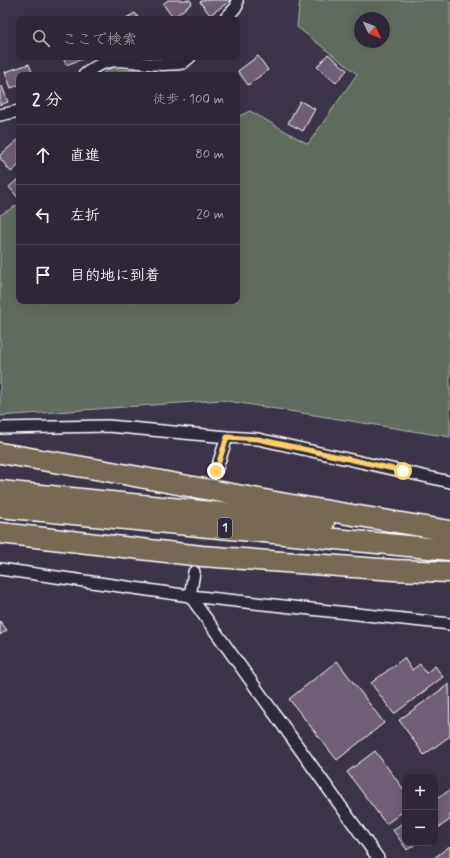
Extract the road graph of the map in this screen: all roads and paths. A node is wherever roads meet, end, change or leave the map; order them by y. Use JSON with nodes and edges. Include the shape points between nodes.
{"nodes":[{"id":1,"x":236,"y":0,"type":"edge"},
{"id":2,"x":228,"y":16,"type":"edge"},
{"id":3,"x":129,"y":60,"type":"edge"},
{"id":4,"x":129,"y":60,"type":"edge"},
{"id":5,"x":186,"y":60,"type":"edge"},
{"id":6,"x":88,"y":72,"type":"edge"},
{"id":7,"x":16,"y":112,"type":"edge"},
{"id":8,"x":0,"y":115,"type":"edge"},
{"id":9,"x":0,"y":428,"type":"edge"},
{"id":10,"x":227,"y":437,"type":"junction"},
{"id":11,"x":0,"y":453,"type":"edge"},
{"id":12,"x":216,"y":471,"type":"tunnel mouth"},
{"id":13,"x":450,"y":482,"type":"edge"},
{"id":14,"x":0,"y":491,"type":"edge"},
{"id":15,"x":0,"y":507,"type":"edge"},
{"id":16,"x":450,"y":531,"type":"edge"},
{"id":17,"x":0,"y":533,"type":"edge"},
{"id":18,"x":450,"y":535,"type":"edge"},
{"id":19,"x":450,"y":550,"type":"edge"},
{"id":20,"x":0,"y":569,"type":"edge"},
{"id":21,"x":194,"y":572,"type":"tunnel mouth"},
{"id":22,"x":450,"y":572,"type":"edge"},
{"id":23,"x":190,"y":596,"type":"junction"},
{"id":24,"x":450,"y":624,"type":"edge"},
{"id":25,"x":378,"y":858,"type":"edge"}],
"edges":[{"from":1,"to":2,"type":"street","via":[[237,6]]},
{"from":3,"to":5,"type":"street","via":[[163,65],[182,63]]},
{"from":4,"to":6,"type":"street","via":[[108,61]]},
{"from":7,"to":8,"type":"street"},
{"from":9,"to":10,"type":"street","via":[[108,426]]},
{"from":10,"to":12,"type":"street"},
{"from":10,"to":13,"type":"street","via":[[258,439]]},
{"from":11,"to":16,"type":"highway"},
{"from":14,"to":18,"type":"highway"},
{"from":15,"to":19,"type":"highway","number":"1"},
{"from":17,"to":22,"type":"highway","via":[[202,556]]},
{"from":20,"to":23,"type":"street"},
{"from":21,"to":23,"type":"street"},
{"from":23,"to":24,"type":"street"},
{"from":23,"to":25,"type":"street"}]}
